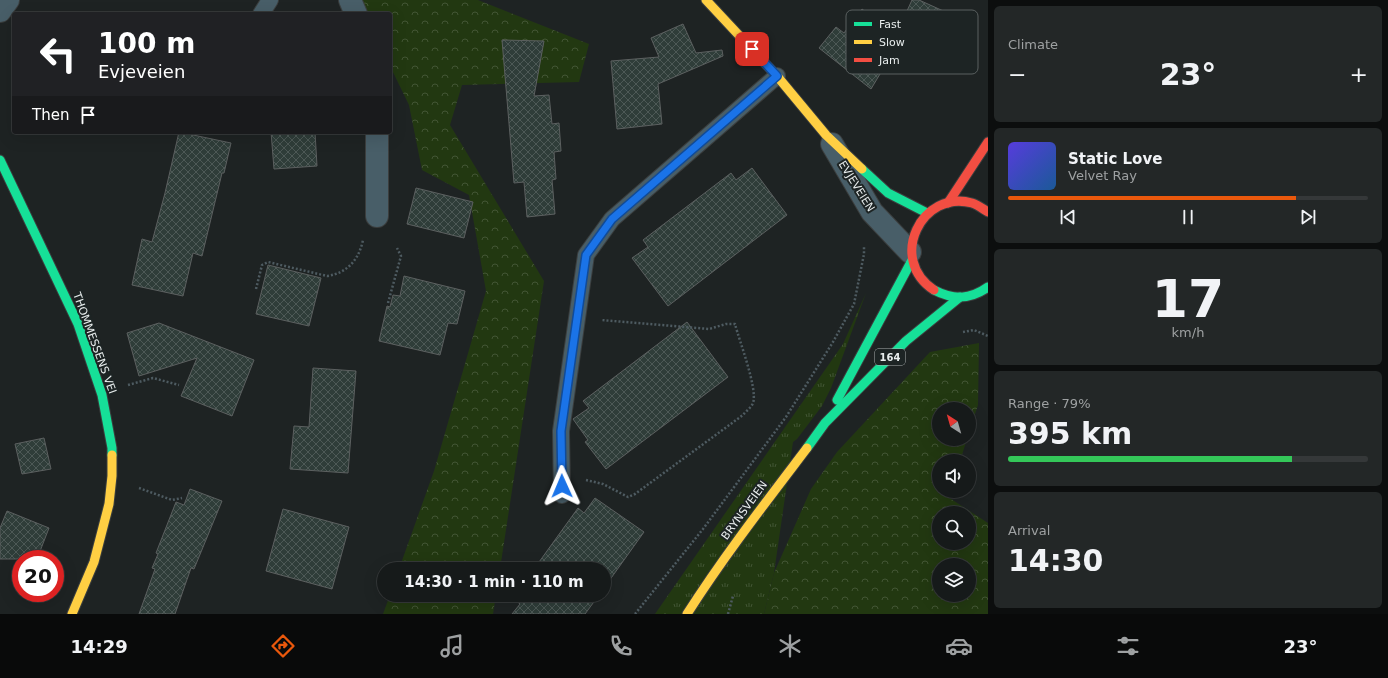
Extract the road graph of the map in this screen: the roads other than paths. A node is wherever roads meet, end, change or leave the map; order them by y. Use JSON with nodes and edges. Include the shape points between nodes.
{"nodes":[{"id":1,"x":8,"y":0,"type":"edge"},
{"id":2,"x":270,"y":0,"type":"edge"},
{"id":3,"x":350,"y":0,"type":"edge"},
{"id":4,"x":706,"y":0,"type":"edge"},
{"id":5,"x":0,"y":11,"type":"edge"},
{"id":6,"x":262,"y":12,"type":"edge"},
{"id":7,"x":355,"y":12,"type":"edge"},
{"id":8,"x":777,"y":76,"type":"junction"},
{"id":9,"x":377,"y":134,"type":"edge"},
{"id":10,"x":826,"y":135,"type":"junction"},
{"id":11,"x":988,"y":142,"type":"edge"},
{"id":12,"x":0,"y":160,"type":"edge"},
{"id":13,"x":948,"y":204,"type":"junction"},
{"id":14,"x":988,"y":212,"type":"edge"},
{"id":15,"x":927,"y":214,"type":"junction"},
{"id":16,"x":377,"y":216,"type":"road end"},
{"id":17,"x":911,"y":256,"type":"junction"},
{"id":18,"x":988,"y":287,"type":"edge"},
{"id":19,"x":976,"y":295,"type":"junction"},
{"id":20,"x":960,"y":297,"type":"junction"},
{"id":21,"x":988,"y":300,"type":"edge"},
{"id":22,"x":825,"y":423,"type":"junction"},
{"id":23,"x":562,"y":495,"type":"dead end"},
{"id":24,"x":72,"y":614,"type":"edge"},
{"id":25,"x":687,"y":614,"type":"edge"}],
"edges":[{"from":1,"to":5,"type":"street"},
{"from":2,"to":6,"type":"lane"},
{"from":3,"to":7,"type":"street"},
{"from":4,"to":8,"type":"main road","name":"EVJEVEIEN"},
{"from":8,"to":10,"type":"main road","name":"EVJEVEIEN"},
{"from":8,"to":23,"type":"lane","via":[[612,219],[586,255],[561,431]]},
{"from":9,"to":16,"type":"street"},
{"from":10,"to":15,"type":"main road","name":"EVJEVEIEN","via":[[888,193]]},
{"from":10,"to":17,"type":"street","name":"EVJEVEIEN","via":[[872,212]]},
{"from":11,"to":13,"type":"main road"},
{"from":12,"to":24,"type":"main road","name":"THOMMESSENS VEI","via":[[78,324],[102,395],[112,448],[109,504],[94,562]]},
{"from":13,"to":14,"type":"main road","number":"164","via":[[973,204]]},
{"from":13,"to":15,"type":"main road","number":"164"},
{"from":15,"to":17,"type":"main road","number":"164","via":[[917,226]]},
{"from":17,"to":20,"type":"main road","via":[[919,277],[931,289],[945,295]]},
{"from":17,"to":22,"type":"main road","name":"BRYNSVEIEN","number":"164"},
{"from":18,"to":19,"type":"main road"},
{"from":19,"to":20,"type":"main road"},
{"from":19,"to":21,"type":"main road"},
{"from":20,"to":22,"type":"main road","name":"BRYNSVEIEN","number":"164","via":[[906,341]]},
{"from":22,"to":25,"type":"main road","name":"BRYNSVEIEN","number":"164","via":[[731,549]]}]}
